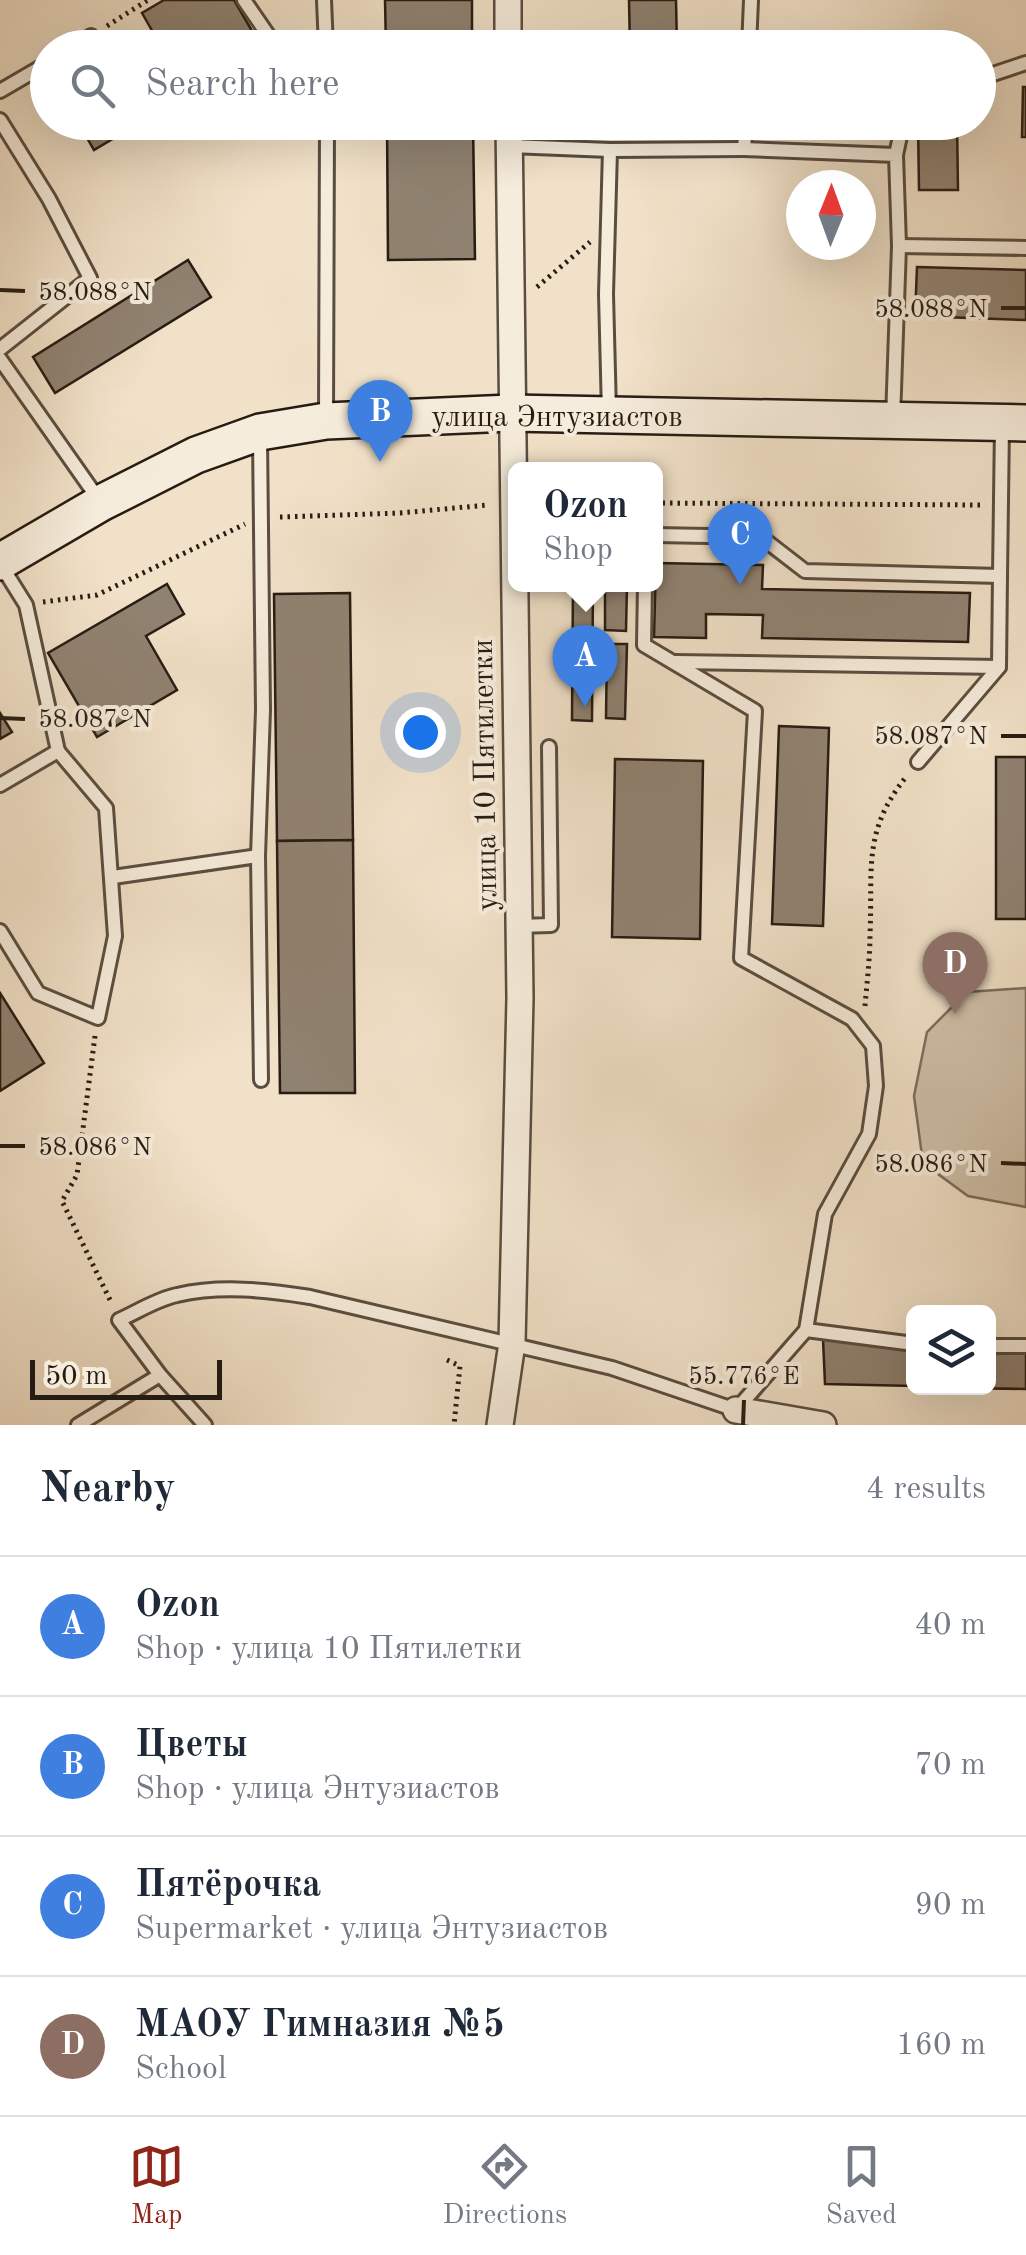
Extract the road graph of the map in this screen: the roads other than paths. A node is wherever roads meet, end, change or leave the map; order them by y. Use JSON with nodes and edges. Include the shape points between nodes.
{"nodes":[{"id":1,"x":244,"y":0,"type":"edge"},
{"id":2,"x":324,"y":0,"type":"edge"},
{"id":3,"x":508,"y":0,"type":"edge"},
{"id":4,"x":751,"y":0,"type":"edge"},
{"id":5,"x":265,"y":30,"type":"edge"},
{"id":6,"x":325,"y":30,"type":"edge"},
{"id":7,"x":508,"y":30,"type":"edge"},
{"id":8,"x":750,"y":30,"type":"edge"},
{"id":9,"x":1026,"y":63,"type":"edge"},
{"id":10,"x":996,"y":73,"type":"edge"},
{"id":11,"x":30,"y":74,"type":"edge"},
{"id":12,"x":0,"y":91,"type":"edge"},
{"id":13,"x":0,"y":120,"type":"edge"},
{"id":14,"x":327,"y":140,"type":"edge"},
{"id":15,"x":510,"y":140,"type":"edge"},
{"id":16,"x":548,"y":140,"type":"edge"},
{"id":17,"x":745,"y":140,"type":"edge"},
{"id":18,"x":899,"y":140,"type":"edge"},
{"id":19,"x":744,"y":149,"type":"junction"},
{"id":20,"x":610,"y":150,"type":"junction"},
{"id":21,"x":896,"y":155,"type":"junction"},
{"id":22,"x":899,"y":246,"type":"junction"},
{"id":23,"x":1026,"y":248,"type":"edge"},
{"id":24,"x":0,"y":349,"type":"edge"},
{"id":25,"x":0,"y":359,"type":"edge"},
{"id":26,"x":512,"y":414,"type":"junction"},
{"id":27,"x":608,"y":416,"type":"junction"},
{"id":28,"x":893,"y":419,"type":"junction"},
{"id":29,"x":326,"y":421,"type":"junction"},
{"id":30,"x":1014,"y":423,"type":"edge"},
{"id":31,"x":260,"y":432,"type":"junction"},
{"id":32,"x":513,"y":462,"type":"edge"},
{"id":33,"x":101,"y":502,"type":"junction"},
{"id":34,"x":663,"y":535,"type":"edge"},
{"id":35,"x":0,"y":563,"type":"edge"},
{"id":36,"x":1000,"y":576,"type":"junction"},
{"id":37,"x":514,"y":592,"type":"edge"},
{"id":38,"x":645,"y":592,"type":"edge"},
{"id":39,"x":673,"y":662,"type":"junction"},
{"id":40,"x":998,"y":667,"type":"junction"},
{"id":41,"x":549,"y":747,"type":"dead end"},
{"id":42,"x":58,"y":751,"type":"junction"},
{"id":43,"x":918,"y":762,"type":"road end"},
{"id":44,"x":0,"y":785,"type":"edge"},
{"id":45,"x":258,"y":856,"type":"junction"},
{"id":46,"x":113,"y":878,"type":"junction"},
{"id":47,"x":518,"y":926,"type":"junction"},
{"id":48,"x":0,"y":931,"type":"edge"},
{"id":49,"x":261,"y":1080,"type":"dead end"},
{"id":50,"x":806,"y":1330,"type":"junction"},
{"id":51,"x":512,"y":1342,"type":"junction"},
{"id":52,"x":906,"y":1343,"type":"edge"},
{"id":53,"x":996,"y":1346,"type":"edge"},
{"id":54,"x":1026,"y":1346,"type":"edge"},
{"id":55,"x":160,"y":1375,"type":"junction"},
{"id":56,"x":736,"y":1410,"type":"junction"},
{"id":57,"x":78,"y":1425,"type":"edge"},
{"id":58,"x":206,"y":1425,"type":"edge"},
{"id":59,"x":500,"y":1425,"type":"edge"},
{"id":60,"x":823,"y":1425,"type":"edge"}],
"edges":[{"from":1,"to":5,"type":"lane"},
{"from":2,"to":6,"type":"lane"},
{"from":3,"to":7,"type":"street"},
{"from":4,"to":8,"type":"lane"},
{"from":9,"to":10,"type":"lane"},
{"from":11,"to":12,"type":"lane"},
{"from":13,"to":24,"type":"lane","via":[[90,278]]},
{"from":14,"to":29,"type":"lane"},
{"from":15,"to":26,"type":"street","name":"улица 10 Пятилетки"},
{"from":16,"to":20,"type":"lane"},
{"from":17,"to":19,"type":"lane"},
{"from":18,"to":21,"type":"lane"},
{"from":19,"to":20,"type":"lane"},
{"from":19,"to":21,"type":"lane"},
{"from":20,"to":27,"type":"lane"},
{"from":21,"to":22,"type":"lane"},
{"from":22,"to":23,"type":"lane"},
{"from":22,"to":28,"type":"lane"},
{"from":25,"to":33,"type":"lane"},
{"from":26,"to":27,"type":"street","name":"улица Энтузиастов"},
{"from":26,"to":29,"type":"street","name":"улица Энтузиастов"},
{"from":26,"to":32,"type":"street","name":"улица 10 Пятилетки"},
{"from":27,"to":28,"type":"street","name":"улица Энтузиастов"},
{"from":28,"to":30,"type":"street","name":"улица Энтузиастов"},
{"from":29,"to":31,"type":"street","name":"улица Энтузиастов"},
{"from":30,"to":36,"type":"lane","via":[[1000,505]]},
{"from":31,"to":33,"type":"street","name":"улица Энтузиастов"},
{"from":31,"to":45,"type":"lane"},
{"from":33,"to":35,"type":"street","name":"улица Энтузиастов"},
{"from":34,"to":36,"type":"lane","via":[[761,537],[805,571]]},
{"from":35,"to":42,"type":"lane","via":[[26,605]]},
{"from":36,"to":40,"type":"lane"},
{"from":37,"to":47,"type":"street","name":"улица 10 Пятилетки"},
{"from":38,"to":39,"type":"lane","via":[[644,646]]},
{"from":39,"to":40,"type":"lane"},
{"from":39,"to":50,"type":"lane","via":[[755,711],[741,958],[852,1019],[873,1046],[876,1086],[868,1134],[826,1214]]},
{"from":40,"to":43,"type":"lane"},
{"from":41,"to":47,"type":"lane","via":[[552,925]]},
{"from":42,"to":44,"type":"lane"},
{"from":42,"to":46,"type":"lane","via":[[106,808]]},
{"from":45,"to":46,"type":"lane"},
{"from":45,"to":49,"type":"lane"},
{"from":46,"to":48,"type":"lane","via":[[115,936],[98,1018],[38,993]]},
{"from":47,"to":51,"type":"street","name":"улица 10 Пятилетки"},
{"from":50,"to":52,"type":"lane"},
{"from":50,"to":56,"type":"lane"},
{"from":51,"to":55,"type":"lane","via":[[310,1297],[219,1290],[174,1296],[119,1320]]},
{"from":51,"to":56,"type":"lane"},
{"from":51,"to":59,"type":"street","name":"улица 10 Пятилетки"},
{"from":53,"to":54,"type":"lane"},
{"from":55,"to":57,"type":"lane"},
{"from":55,"to":58,"type":"lane"},
{"from":56,"to":60,"type":"street"}]}
